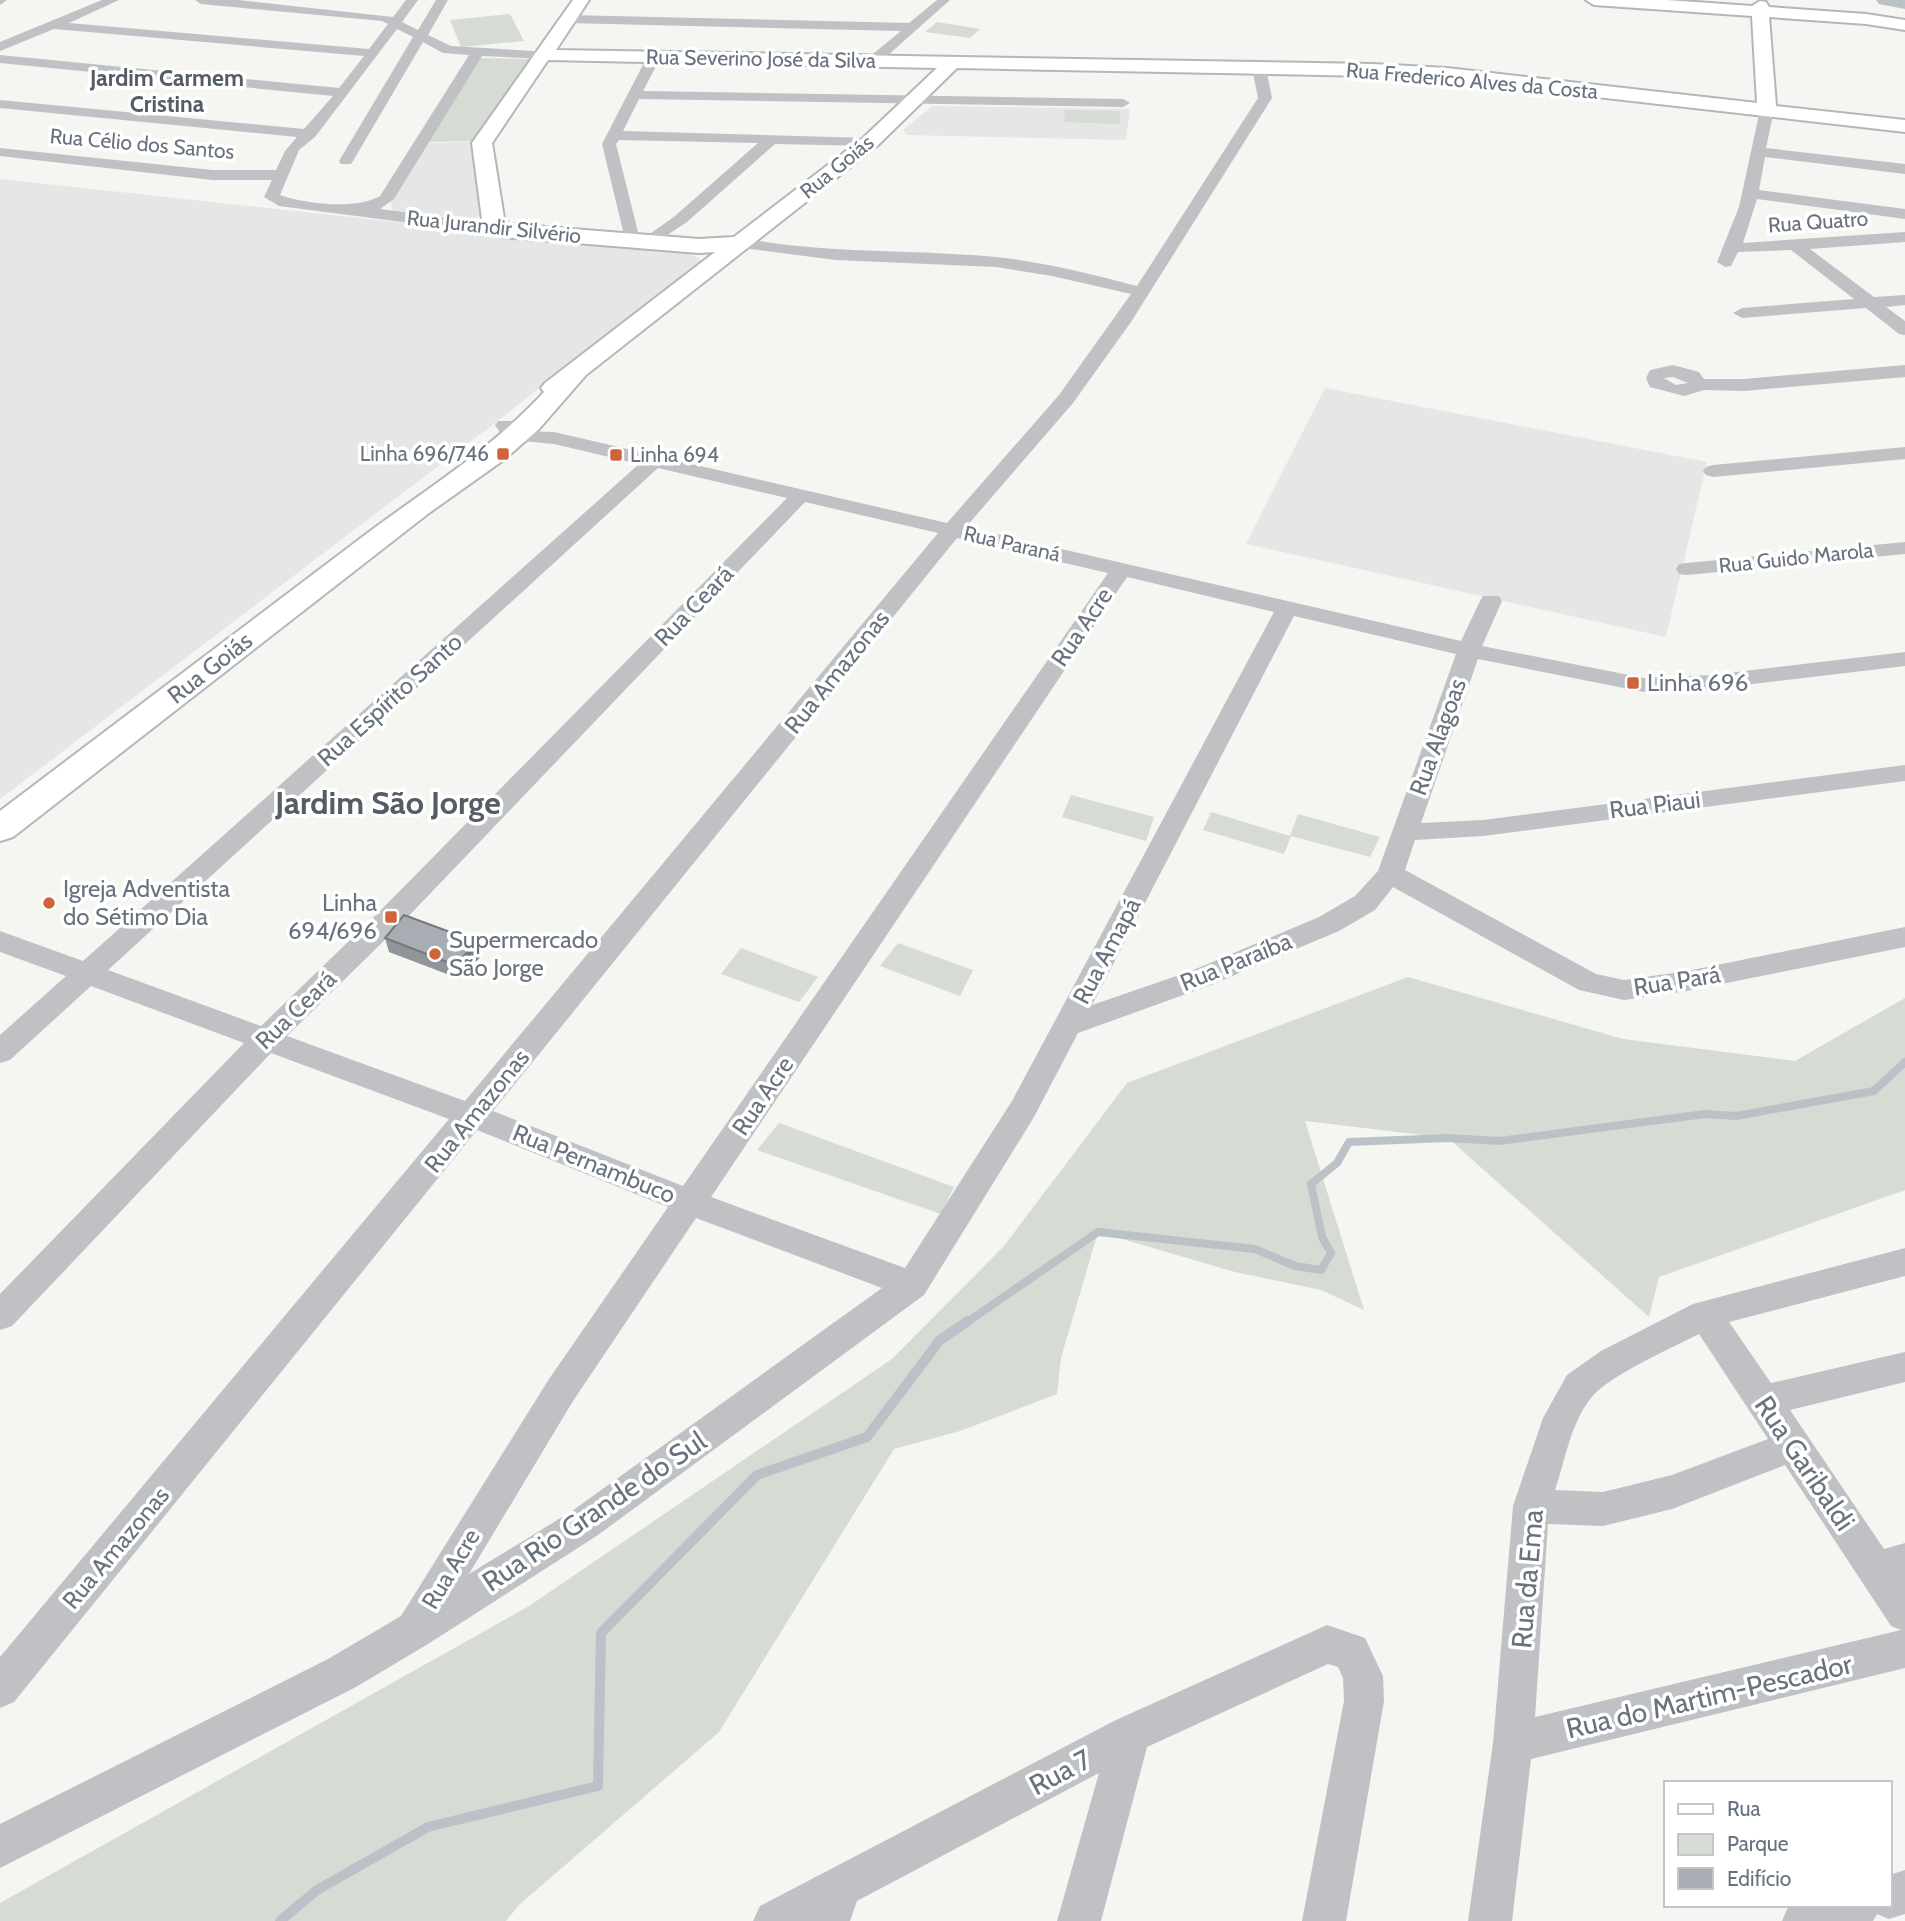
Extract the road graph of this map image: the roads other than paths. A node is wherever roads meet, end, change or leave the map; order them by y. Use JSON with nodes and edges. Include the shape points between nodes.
{"nodes":[{"id":1,"x":113,"y":0,"type":"edge"},
{"id":2,"x":209,"y":0,"type":"edge"},
{"id":3,"x":316,"y":0,"type":"edge"},
{"id":4,"x":412,"y":0,"type":"edge"},
{"id":5,"x":442,"y":0,"type":"edge"},
{"id":6,"x":581,"y":0,"type":"edge"},
{"id":7,"x":944,"y":0,"type":"edge"},
{"id":8,"x":1594,"y":0,"type":"edge"},
{"id":9,"x":1670,"y":0,"type":"edge"},
{"id":10,"x":301,"y":9,"type":"junction"},
{"id":11,"x":1761,"y":9,"type":"junction"},
{"id":12,"x":568,"y":19,"type":"junction"},
{"id":13,"x":394,"y":21,"type":"junction"},
{"id":14,"x":1905,"y":22,"type":"edge"},
{"id":15,"x":53,"y":25,"type":"junction"},
{"id":16,"x":911,"y":27,"type":"junction"},
{"id":17,"x":420,"y":36,"type":"junction"},
{"id":18,"x":0,"y":47,"type":"edge"},
{"id":19,"x":548,"y":51,"type":"junction"},
{"id":20,"x":373,"y":53,"type":"junction"},
{"id":21,"x":476,"y":54,"type":"junction"},
{"id":22,"x":654,"y":57,"type":"junction"},
{"id":23,"x":0,"y":59,"type":"edge"},
{"id":24,"x":873,"y":61,"type":"junction"},
{"id":25,"x":953,"y":62,"type":"junction"},
{"id":26,"x":1259,"y":68,"type":"junction"},
{"id":27,"x":342,"y":93,"type":"junction"},
{"id":28,"x":634,"y":95,"type":"junction"},
{"id":29,"x":914,"y":100,"type":"junction"},
{"id":30,"x":1123,"y":103,"type":"dead end"},
{"id":31,"x":0,"y":104,"type":"edge"},
{"id":32,"x":1767,"y":110,"type":"junction"},
{"id":33,"x":1905,"y":126,"type":"edge"},
{"id":34,"x":310,"y":134,"type":"junction"},
{"id":35,"x":612,"y":135,"type":"junction"},
{"id":36,"x":772,"y":139,"type":"junction"},
{"id":37,"x":870,"y":142,"type":"junction"},
{"id":38,"x":0,"y":152,"type":"edge"},
{"id":39,"x":292,"y":152,"type":"junction"},
{"id":40,"x":1759,"y":152,"type":"junction"},
{"id":41,"x":346,"y":161,"type":"dead end"},
{"id":42,"x":1905,"y":169,"type":"edge"},
{"id":43,"x":249,"y":174,"type":"junction"},
{"id":44,"x":280,"y":175,"type":"junction"},
{"id":45,"x":1750,"y":193,"type":"junction"},
{"id":46,"x":337,"y":210,"type":"junction"},
{"id":47,"x":1904,"y":214,"type":"edge"},
{"id":48,"x":627,"y":215,"type":"junction"},
{"id":49,"x":681,"y":219,"type":"junction"},
{"id":50,"x":503,"y":230,"type":"junction"},
{"id":51,"x":1905,"y":237,"type":"edge"},
{"id":52,"x":640,"y":241,"type":"junction"},
{"id":53,"x":742,"y":243,"type":"junction"},
{"id":54,"x":1795,"y":245,"type":"junction"},
{"id":55,"x":699,"y":246,"type":"junction"},
{"id":56,"x":1733,"y":247,"type":"junction"},
{"id":57,"x":715,"y":264,"type":"junction"},
{"id":58,"x":1723,"y":264,"type":"dead end"},
{"id":59,"x":1142,"y":292,"type":"junction"},
{"id":60,"x":1905,"y":300,"type":"edge"},
{"id":61,"x":1869,"y":302,"type":"junction"},
{"id":62,"x":1742,"y":313,"type":"dead end"},
{"id":63,"x":1905,"y":330,"type":"edge"},
{"id":64,"x":1905,"y":371,"type":"edge"},
{"id":65,"x":1699,"y":384,"type":"dead end"},
{"id":66,"x":515,"y":427,"type":"junction"},
{"id":67,"x":1905,"y":453,"type":"edge"},
{"id":68,"x":654,"y":461,"type":"junction"},
{"id":69,"x":1713,"y":471,"type":"dead end"},
{"id":70,"x":800,"y":496,"type":"junction"},
{"id":71,"x":952,"y":530,"type":"junction"},
{"id":72,"x":1905,"y":548,"type":"edge"},
{"id":73,"x":1122,"y":569,"type":"junction"},
{"id":74,"x":1687,"y":569,"type":"dead end"},
{"id":75,"x":1491,"y":601,"type":"dead end"},
{"id":76,"x":1287,"y":609,"type":"junction"},
{"id":77,"x":1469,"y":650,"type":"junction"},
{"id":78,"x":1905,"y":660,"type":"edge"},
{"id":79,"x":1905,"y":774,"type":"edge"},
{"id":80,"x":0,"y":829,"type":"edge"},
{"id":81,"x":1404,"y":832,"type":"junction"},
{"id":82,"x":1390,"y":874,"type":"junction"},
{"id":83,"x":1905,"y":937,"type":"edge"},
{"id":84,"x":0,"y":941,"type":"edge"},
{"id":85,"x":86,"y":974,"type":"junction"},
{"id":86,"x":1068,"y":1025,"type":"junction"},
{"id":87,"x":265,"y":1040,"type":"junction"},
{"id":88,"x":0,"y":1052,"type":"edge"},
{"id":89,"x":473,"y":1116,"type":"junction"},
{"id":90,"x":691,"y":1203,"type":"junction"},
{"id":91,"x":1905,"y":1262,"type":"edge"},
{"id":92,"x":912,"y":1286,"type":"junction"},
{"id":93,"x":1705,"y":1314,"type":"junction"},
{"id":94,"x":0,"y":1316,"type":"edge"},
{"id":95,"x":1905,"y":1367,"type":"edge"},
{"id":96,"x":1763,"y":1401,"type":"junction"},
{"id":97,"x":1792,"y":1446,"type":"junction"},
{"id":98,"x":1531,"y":1506,"type":"junction"},
{"id":99,"x":1891,"y":1565,"type":"edge"},
{"id":100,"x":1905,"y":1613,"type":"edge"},
{"id":101,"x":414,"y":1630,"type":"junction"},
{"id":102,"x":1905,"y":1649,"type":"edge"},
{"id":103,"x":0,"y":1688,"type":"edge"},
{"id":104,"x":1130,"y":1734,"type":"junction"},
{"id":105,"x":1513,"y":1743,"type":"junction"},
{"id":106,"x":0,"y":1847,"type":"edge"},
{"id":107,"x":834,"y":1904,"type":"edge"},
{"id":108,"x":1852,"y":1907,"type":"edge"},
{"id":109,"x":775,"y":1921,"type":"edge"},
{"id":110,"x":1079,"y":1921,"type":"edge"},
{"id":111,"x":1324,"y":1921,"type":"edge"},
{"id":112,"x":1490,"y":1921,"type":"edge"},
{"id":113,"x":1804,"y":1921,"type":"edge"}],
"edges":[{"from":1,"to":15,"type":"street"},
{"from":2,"to":10,"type":"street"},
{"from":3,"to":10,"type":"street"},
{"from":4,"to":13,"type":"street"},
{"from":5,"to":17,"type":"street"},
{"from":6,"to":12,"type":"main road"},
{"from":7,"to":16,"type":"street"},
{"from":8,"to":11,"type":"main road"},
{"from":9,"to":11,"type":"main road"},
{"from":10,"to":13,"type":"street"},
{"from":11,"to":14,"type":"main road"},
{"from":11,"to":32,"type":"main road"},
{"from":12,"to":16,"type":"street"},
{"from":12,"to":19,"type":"main road"},
{"from":13,"to":17,"type":"street","name":"Rua Severino José da Silva"},
{"from":13,"to":20,"type":"street"},
{"from":15,"to":18,"type":"street"},
{"from":15,"to":20,"type":"street"},
{"from":16,"to":24,"type":"street"},
{"from":17,"to":21,"type":"street","name":"Rua Severino José da Silva","via":[[448,50]]},
{"from":17,"to":41,"type":"street"},
{"from":19,"to":21,"type":"street","name":"Rua Severino José da Silva"},
{"from":19,"to":22,"type":"main road","name":"Rua Severino José da Silva","via":[[569,56]]},
{"from":19,"to":50,"type":"main road","via":[[482,143],[493,219]]},
{"from":20,"to":27,"type":"street"},
{"from":21,"to":46,"type":"street","via":[[386,199],[374,206]]},
{"from":22,"to":24,"type":"main road","name":"Rua Severino José da Silva"},
{"from":22,"to":28,"type":"street"},
{"from":23,"to":27,"type":"street"},
{"from":24,"to":25,"type":"main road","name":"Rua Severino José da Silva"},
{"from":25,"to":26,"type":"main road","name":"Rua Frederico Alves da Costa"},
{"from":25,"to":29,"type":"main road","name":"Rua Goiás"},
{"from":26,"to":32,"type":"main road","name":"Rua Frederico Alves da Costa","via":[[1447,74]]},
{"from":26,"to":59,"type":"street","name":"Rua Amazonas","via":[[1265,98]]},
{"from":27,"to":34,"type":"street"},
{"from":28,"to":29,"type":"street"},
{"from":28,"to":35,"type":"street"},
{"from":29,"to":30,"type":"street"},
{"from":29,"to":37,"type":"main road","name":"Rua Goiás"},
{"from":31,"to":34,"type":"street"},
{"from":32,"to":33,"type":"main road","name":"Rua Frederico Alves da Costa"},
{"from":32,"to":40,"type":"street"},
{"from":34,"to":39,"type":"street"},
{"from":35,"to":36,"type":"street"},
{"from":35,"to":48,"type":"street","via":[[609,144]]},
{"from":36,"to":37,"type":"street"},
{"from":36,"to":49,"type":"street"},
{"from":37,"to":53,"type":"main road","name":"Rua Goiás"},
{"from":38,"to":43,"type":"street","name":"Rua Célio dos Santos","via":[[212,175]]},
{"from":39,"to":43,"type":"street"},
{"from":39,"to":44,"type":"street"},
{"from":40,"to":42,"type":"street"},
{"from":40,"to":45,"type":"street"},
{"from":43,"to":44,"type":"street","name":"Rua Célio dos Santos"},
{"from":44,"to":46,"type":"street","name":"Rua Jurandir Silvério","via":[[272,197]]},
{"from":45,"to":47,"type":"street"},
{"from":45,"to":56,"type":"street"},
{"from":46,"to":50,"type":"street","name":"Rua Jurandir Silvério"},
{"from":48,"to":49,"type":"street","via":[[646,224]]},
{"from":48,"to":52,"type":"street"},
{"from":49,"to":52,"type":"street"},
{"from":50,"to":52,"type":"main road","name":"Rua Jurandir Silvério"},
{"from":51,"to":54,"type":"street","name":"Rua Quatro"},
{"from":52,"to":55,"type":"main road","name":"Rua Jurandir Silvério"},
{"from":53,"to":55,"type":"main road","name":"Rua Jurandir Silvério"},
{"from":53,"to":57,"type":"main road","name":"Rua Goiás"},
{"from":53,"to":59,"type":"street","via":[[997,262]]},
{"from":54,"to":56,"type":"street","name":"Rua Quatro"},
{"from":54,"to":61,"type":"street"},
{"from":55,"to":57,"type":"main road","via":[[711,252]]},
{"from":56,"to":58,"type":"street"},
{"from":57,"to":66,"type":"main road","name":"Rua Goiás","via":[[575,373]]},
{"from":59,"to":71,"type":"street","name":"Rua Amazonas","via":[[1066,399]]},
{"from":60,"to":61,"type":"street"},
{"from":61,"to":62,"type":"street"},
{"from":61,"to":63,"type":"street"},
{"from":64,"to":65,"type":"street","via":[[1744,385]]},
{"from":66,"to":68,"type":"street","name":"Rua Paraná"},
{"from":66,"to":80,"type":"main road","name":"Rua Goiás","via":[[419,507]]},
{"from":67,"to":69,"type":"street"},
{"from":68,"to":70,"type":"street","name":"Rua Paraná"},
{"from":68,"to":85,"type":"street","name":"Rua Espírito Santo"},
{"from":70,"to":71,"type":"street","name":"Rua Paraná"},
{"from":70,"to":87,"type":"street","name":"Rua Ceará","via":[[391,917]]},
{"from":71,"to":73,"type":"street","name":"Rua Paraná"},
{"from":71,"to":89,"type":"street","name":"Rua Amazonas"},
{"from":72,"to":74,"type":"street","name":"Rua Guido Marola"},
{"from":73,"to":76,"type":"street","name":"Rua Paraná"},
{"from":73,"to":90,"type":"street","name":"Rua Acre"},
{"from":75,"to":77,"type":"street","name":"Rua Alagoas"},
{"from":76,"to":77,"type":"street","name":"Rua Paraná"},
{"from":76,"to":86,"type":"street","name":"Rua Amapá"},
{"from":77,"to":78,"type":"street","name":"Rua Paraná","via":[[1644,685]]},
{"from":77,"to":81,"type":"street","name":"Rua Alagoas"},
{"from":79,"to":81,"type":"street","name":"Rua Piaui","via":[[1483,828]]},
{"from":81,"to":82,"type":"street","name":"Rua Alagoas"},
{"from":82,"to":83,"type":"street","name":"Rua Pará","via":[[1588,983],[1624,990]]},
{"from":82,"to":86,"type":"street","name":"Rua Paraíba","via":[[1365,903],[1329,923],[1201,978]]},
{"from":84,"to":85,"type":"street","name":"Rua Pernambuco"},
{"from":85,"to":87,"type":"street","name":"Rua Pernambuco"},
{"from":85,"to":88,"type":"street","name":"Rua Espírito Santo"},
{"from":86,"to":92,"type":"street","name":"Rua Amapá","via":[[1023,1109]]},
{"from":87,"to":89,"type":"street","name":"Rua Pernambuco"},
{"from":87,"to":94,"type":"street","name":"Rua Ceará"},
{"from":89,"to":90,"type":"street","name":"Rua Pernambuco"},
{"from":89,"to":103,"type":"street","name":"Rua Amazonas"},
{"from":90,"to":92,"type":"street","name":"Rua Pernambuco"},
{"from":90,"to":101,"type":"street","name":"Rua Acre","via":[[561,1390]]},
{"from":91,"to":93,"type":"street","name":"Rua da Ema"},
{"from":92,"to":101,"type":"street","name":"Rua Rio Grande do Sul","via":[[585,1523]]},
{"from":93,"to":96,"type":"street","name":"Rua Garibaldi"},
{"from":93,"to":98,"type":"street","name":"Rua da Ema","via":[[1613,1362],[1579,1387],[1561,1418]]},
{"from":95,"to":96,"type":"street"},
{"from":96,"to":97,"type":"street","name":"Rua Garibaldi"},
{"from":97,"to":98,"type":"street","via":[[1672,1492],[1603,1509]]},
{"from":97,"to":99,"type":"street","name":"Rua Garibaldi"},
{"from":98,"to":105,"type":"street","name":"Rua da Ema"},
{"from":99,"to":100,"type":"street","name":"Rua Garibaldi"},
{"from":101,"to":106,"type":"street","name":"Rua Rio Grande do Sul","via":[[342,1673]]},
{"from":102,"to":105,"type":"street","name":"Rua do Martim-Pescador"},
{"from":104,"to":107,"type":"street","name":"Rua 7"},
{"from":104,"to":110,"type":"street"},
{"from":104,"to":111,"type":"street","name":"Rua 7","via":[[1327,1644],[1351,1652],[1363,1676],[1364,1701]]},
{"from":105,"to":112,"type":"street","name":"Rua da Ema"},
{"from":107,"to":109,"type":"street","name":"Rua 7"},
{"from":108,"to":113,"type":"street"}]}
